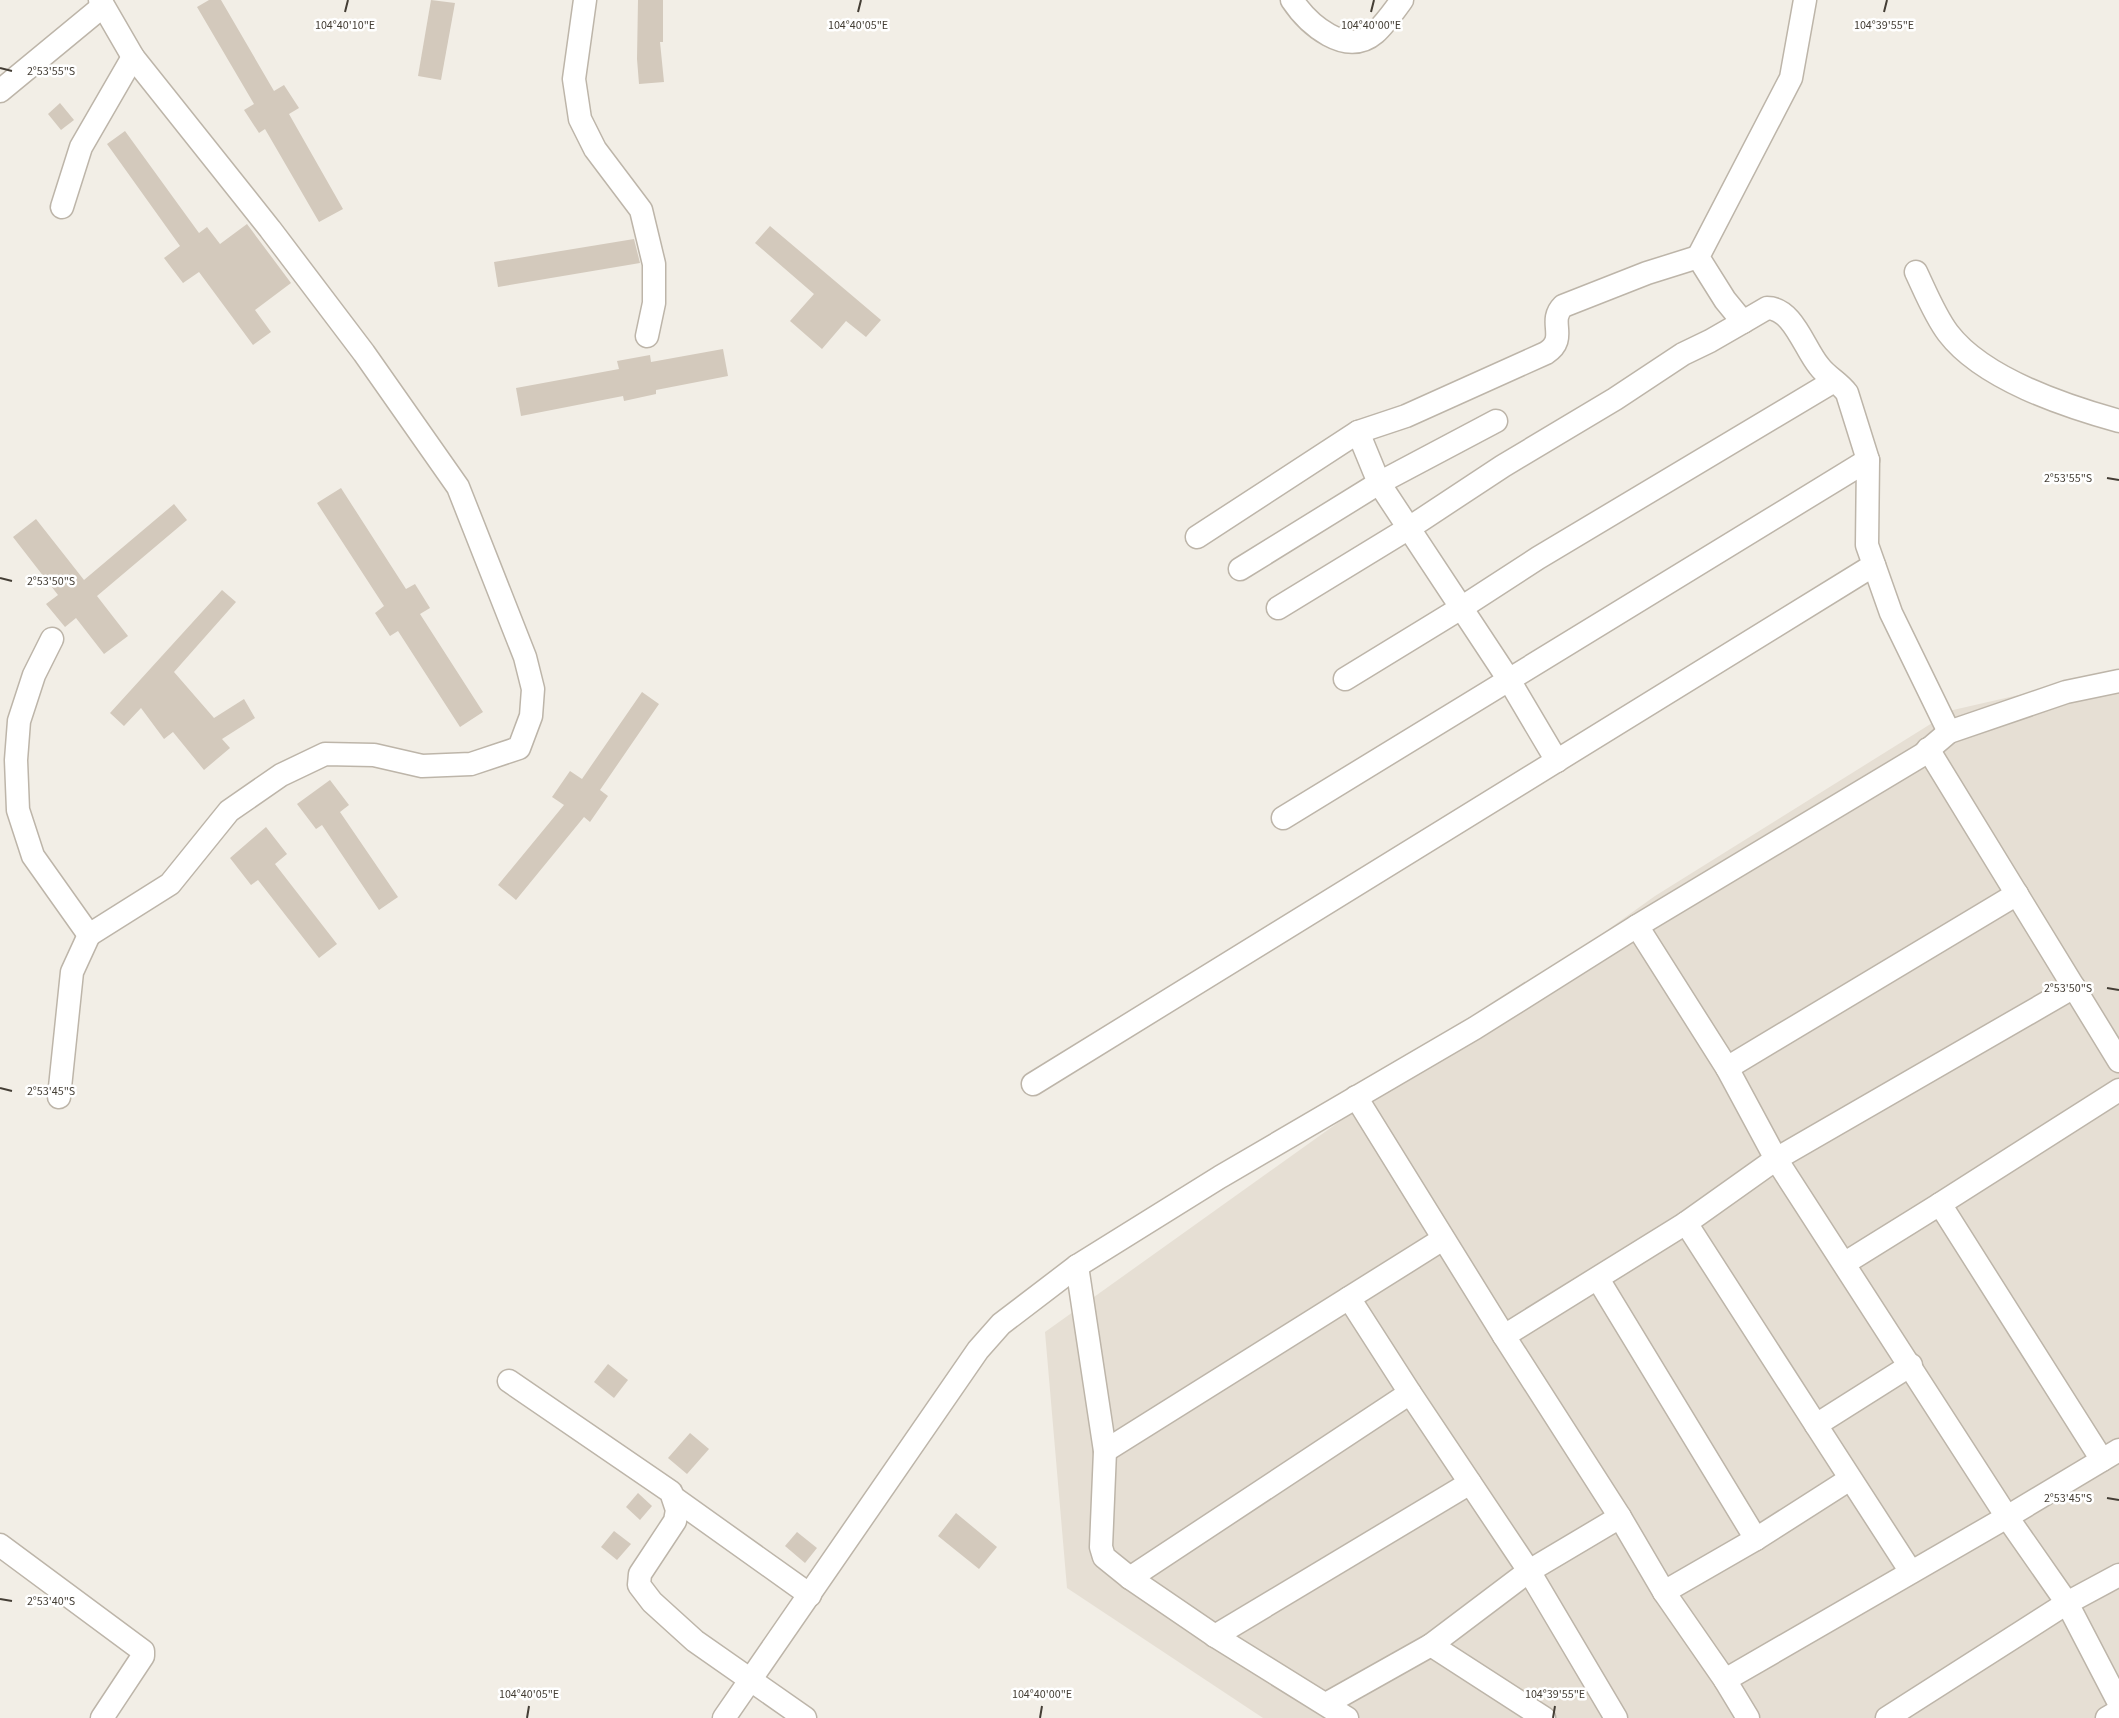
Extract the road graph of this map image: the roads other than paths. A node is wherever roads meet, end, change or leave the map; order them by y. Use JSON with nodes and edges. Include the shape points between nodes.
{"nodes":[{"id":1,"x":585,"y":0,"type":"edge"},
{"id":2,"x":1292,"y":0,"type":"edge"},
{"id":3,"x":1402,"y":0,"type":"edge"},
{"id":4,"x":1805,"y":0,"type":"edge"},
{"id":5,"x":102,"y":3,"type":"edge"},
{"id":6,"x":133,"y":57,"type":"junction"},
{"id":7,"x":0,"y":92,"type":"edge"},
{"id":8,"x":62,"y":207,"type":"dead end"},
{"id":9,"x":1698,"y":257,"type":"junction"},
{"id":10,"x":1916,"y":272,"type":"dead end"},
{"id":11,"x":1743,"y":322,"type":"junction"},
{"id":12,"x":647,"y":336,"type":"dead end"},
{"id":13,"x":1834,"y":381,"type":"junction"},
{"id":14,"x":1496,"y":421,"type":"dead end"},
{"id":15,"x":2119,"y":421,"type":"edge"},
{"id":16,"x":1358,"y":432,"type":"junction"},
{"id":17,"x":1868,"y":460,"type":"junction"},
{"id":18,"x":1379,"y":483,"type":"junction"},
{"id":19,"x":1409,"y":528,"type":"junction"},
{"id":20,"x":1197,"y":537,"type":"dead end"},
{"id":21,"x":1874,"y":565,"type":"junction"},
{"id":22,"x":1240,"y":569,"type":"dead end"},
{"id":23,"x":1278,"y":608,"type":"dead end"},
{"id":24,"x":1461,"y":608,"type":"junction"},
{"id":25,"x":52,"y":639,"type":"dead end"},
{"id":26,"x":1345,"y":679,"type":"dead end"},
{"id":27,"x":1509,"y":680,"type":"junction"},
{"id":28,"x":2119,"y":681,"type":"edge"},
{"id":29,"x":1948,"y":732,"type":"junction"},
{"id":30,"x":1928,"y":749,"type":"junction"},
{"id":31,"x":1557,"y":760,"type":"junction"},
{"id":32,"x":1282,"y":818,"type":"dead end"},
{"id":33,"x":2017,"y":894,"type":"junction"},
{"id":34,"x":1637,"y":926,"type":"junction"},
{"id":35,"x":89,"y":935,"type":"junction"},
{"id":36,"x":2074,"y":987,"type":"junction"},
{"id":37,"x":2119,"y":1060,"type":"edge"},
{"id":38,"x":1727,"y":1068,"type":"junction"},
{"id":39,"x":1033,"y":1084,"type":"dead end"},
{"id":40,"x":2119,"y":1090,"type":"edge"},
{"id":41,"x":59,"y":1097,"type":"dead end"},
{"id":42,"x":1356,"y":1097,"type":"junction"},
{"id":43,"x":1776,"y":1160,"type":"junction"},
{"id":44,"x":1940,"y":1204,"type":"junction"},
{"id":45,"x":1686,"y":1223,"type":"junction"},
{"id":46,"x":1442,"y":1239,"type":"junction"},
{"id":47,"x":1845,"y":1263,"type":"junction"},
{"id":48,"x":1077,"y":1266,"type":"junction"},
{"id":49,"x":1598,"y":1279,"type":"junction"},
{"id":50,"x":1350,"y":1298,"type":"junction"},
{"id":51,"x":1504,"y":1336,"type":"junction"},
{"id":52,"x":1911,"y":1365,"type":"junction"},
{"id":53,"x":509,"y":1381,"type":"dead end"},
{"id":54,"x":1410,"y":1393,"type":"junction"},
{"id":55,"x":1816,"y":1425,"type":"junction"},
{"id":56,"x":1105,"y":1451,"type":"junction"},
{"id":57,"x":2110,"y":1455,"type":"edge"},
{"id":58,"x":1850,"y":1480,"type":"junction"},
{"id":59,"x":1470,"y":1483,"type":"junction"},
{"id":60,"x":674,"y":1498,"type":"junction"},
{"id":61,"x":1620,"y":1517,"type":"junction"},
{"id":62,"x":2008,"y":1517,"type":"junction"},
{"id":63,"x":1756,"y":1539,"type":"junction"},
{"id":64,"x":0,"y":1545,"type":"edge"},
{"id":65,"x":1529,"y":1571,"type":"junction"},
{"id":66,"x":1911,"y":1572,"type":"junction"},
{"id":67,"x":2119,"y":1575,"type":"edge"},
{"id":68,"x":1130,"y":1578,"type":"junction"},
{"id":69,"x":1664,"y":1592,"type":"junction"},
{"id":70,"x":810,"y":1595,"type":"junction"},
{"id":71,"x":2067,"y":1603,"type":"junction"},
{"id":72,"x":1215,"y":1636,"type":"junction"},
{"id":73,"x":1431,"y":1645,"type":"junction"},
{"id":74,"x":750,"y":1680,"type":"junction"},
{"id":75,"x":1726,"y":1680,"type":"junction"},
{"id":76,"x":2119,"y":1702,"type":"edge"},
{"id":77,"x":1326,"y":1704,"type":"junction"},
{"id":78,"x":2119,"y":1711,"type":"edge"},
{"id":79,"x":102,"y":1718,"type":"edge"},
{"id":80,"x":724,"y":1718,"type":"edge"},
{"id":81,"x":805,"y":1718,"type":"edge"},
{"id":82,"x":1347,"y":1718,"type":"edge"},
{"id":83,"x":1544,"y":1718,"type":"edge"},
{"id":84,"x":1616,"y":1718,"type":"edge"},
{"id":85,"x":1748,"y":1718,"type":"edge"},
{"id":86,"x":1886,"y":1718,"type":"edge"},
{"id":87,"x":2107,"y":1718,"type":"edge"}],
"edges":[{"from":1,"to":12,"type":"street","via":[[574,79],[580,119],[596,149],[641,210],[654,264],[654,302]]},
{"from":2,"to":3,"type":"street","via":[[1325,34],[1359,41],[1374,33]]},
{"from":4,"to":9,"type":"street","via":[[1791,78]]},
{"from":5,"to":6,"type":"street"},
{"from":5,"to":7,"type":"street"},
{"from":6,"to":8,"type":"street","via":[[81,147]]},
{"from":6,"to":35,"type":"street","via":[[282,244],[458,487],[525,657],[533,689],[531,716],[519,748],[507,753],[471,764],[422,766],[374,755],[325,754],[281,775],[229,811],[170,884]]},
{"from":9,"to":11,"type":"street"},
{"from":9,"to":16,"type":"street","via":[[1646,273],[1563,306],[1555,322],[1558,339],[1546,353],[1406,416]]},
{"from":10,"to":15,"type":"street","via":[[1947,332],[1973,358],[2016,384]]},
{"from":11,"to":13,"type":"street","via":[[1767,308],[1781,310],[1819,367]]},
{"from":11,"to":19,"type":"street","via":[[1683,354]]},
{"from":13,"to":17,"type":"street","via":[[1847,393]]},
{"from":13,"to":24,"type":"street","via":[[1538,558]]},
{"from":14,"to":18,"type":"street"},
{"from":16,"to":18,"type":"street"},
{"from":16,"to":20,"type":"street"},
{"from":17,"to":21,"type":"street","via":[[1867,545]]},
{"from":17,"to":27,"type":"street"},
{"from":18,"to":19,"type":"street"},
{"from":18,"to":22,"type":"street"},
{"from":19,"to":23,"type":"street"},
{"from":19,"to":24,"type":"street"},
{"from":21,"to":29,"type":"street","via":[[1891,613]]},
{"from":21,"to":31,"type":"street"},
{"from":24,"to":26,"type":"street"},
{"from":24,"to":27,"type":"street"},
{"from":25,"to":35,"type":"street","via":[[34,674],[19,721],[16,760],[18,810],[33,856]]},
{"from":27,"to":31,"type":"street"},
{"from":27,"to":32,"type":"street"},
{"from":28,"to":29,"type":"street","via":[[2066,692]]},
{"from":29,"to":30,"type":"street"},
{"from":30,"to":33,"type":"street"},
{"from":30,"to":34,"type":"street"},
{"from":31,"to":39,"type":"street"},
{"from":33,"to":36,"type":"street"},
{"from":33,"to":38,"type":"street"},
{"from":34,"to":38,"type":"street"},
{"from":34,"to":42,"type":"street","via":[[1475,1028]]},
{"from":35,"to":41,"type":"street","via":[[72,972]]},
{"from":36,"to":37,"type":"street"},
{"from":36,"to":43,"type":"street"},
{"from":38,"to":43,"type":"street"},
{"from":40,"to":44,"type":"street"},
{"from":42,"to":46,"type":"street"},
{"from":42,"to":48,"type":"street"},
{"from":43,"to":45,"type":"street"},
{"from":43,"to":47,"type":"street"},
{"from":44,"to":47,"type":"street"},
{"from":44,"to":57,"type":"street"},
{"from":45,"to":49,"type":"street"},
{"from":45,"to":55,"type":"street"},
{"from":46,"to":50,"type":"street"},
{"from":46,"to":51,"type":"street"},
{"from":47,"to":52,"type":"street"},
{"from":48,"to":56,"type":"street"},
{"from":48,"to":70,"type":"street","via":[[1001,1324],[978,1350]]},
{"from":49,"to":51,"type":"street"},
{"from":49,"to":63,"type":"street"},
{"from":50,"to":54,"type":"street"},
{"from":50,"to":56,"type":"street"},
{"from":51,"to":61,"type":"street"},
{"from":52,"to":55,"type":"street"},
{"from":52,"to":62,"type":"street"},
{"from":53,"to":60,"type":"street","via":[[671,1492]]},
{"from":54,"to":59,"type":"street"},
{"from":54,"to":68,"type":"street"},
{"from":55,"to":58,"type":"street"},
{"from":56,"to":68,"type":"street","via":[[1102,1551],[1104,1557]]},
{"from":57,"to":62,"type":"street"},
{"from":58,"to":63,"type":"street"},
{"from":58,"to":66,"type":"street"},
{"from":59,"to":65,"type":"street"},
{"from":59,"to":72,"type":"street"},
{"from":60,"to":70,"type":"street"},
{"from":60,"to":74,"type":"street","via":[[675,1521],[640,1574],[639,1584],[652,1602],[695,1641]]},
{"from":61,"to":65,"type":"street"},
{"from":61,"to":69,"type":"street"},
{"from":62,"to":66,"type":"street"},
{"from":62,"to":71,"type":"street"},
{"from":63,"to":69,"type":"street"},
{"from":64,"to":79,"type":"street","via":[[143,1651],[144,1656]]},
{"from":65,"to":73,"type":"street"},
{"from":65,"to":84,"type":"street"},
{"from":66,"to":75,"type":"street"},
{"from":67,"to":71,"type":"street"},
{"from":68,"to":72,"type":"street"},
{"from":69,"to":75,"type":"street"},
{"from":70,"to":74,"type":"street"},
{"from":71,"to":76,"type":"street"},
{"from":71,"to":86,"type":"street"},
{"from":72,"to":77,"type":"street"},
{"from":73,"to":77,"type":"street"},
{"from":73,"to":83,"type":"street"},
{"from":74,"to":80,"type":"street"},
{"from":74,"to":81,"type":"street"},
{"from":75,"to":85,"type":"street"},
{"from":77,"to":82,"type":"street"},
{"from":78,"to":87,"type":"street"}]}
